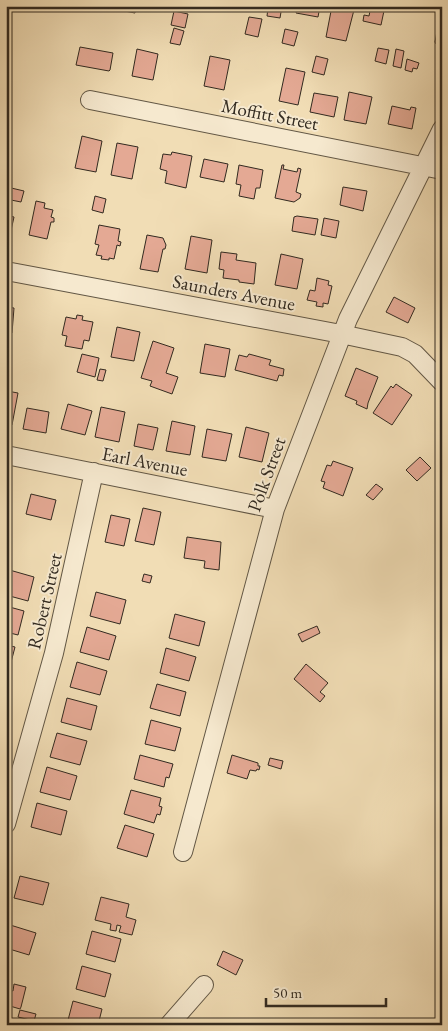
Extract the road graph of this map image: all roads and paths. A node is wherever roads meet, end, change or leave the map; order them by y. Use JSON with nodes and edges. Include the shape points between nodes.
{"nodes":[{"id":1,"x":90,"y":100,"type":"dead end"},
{"id":2,"x":442,"y":129,"type":"edge"},
{"id":3,"x":423,"y":166,"type":"junction"},
{"id":4,"x":442,"y":170,"type":"edge"},
{"id":5,"x":6,"y":271,"type":"edge"},
{"id":6,"x":341,"y":334,"type":"junction"},
{"id":7,"x":442,"y":382,"type":"edge"},
{"id":8,"x":6,"y":455,"type":"edge"},
{"id":9,"x":94,"y":472,"type":"junction"},
{"id":10,"x":275,"y":509,"type":"junction"},
{"id":11,"x":6,"y":824,"type":"edge"},
{"id":12,"x":183,"y":852,"type":"dead end"},
{"id":13,"x":204,"y":984,"type":"dead end"},
{"id":14,"x":169,"y":1025,"type":"edge"}],
"edges":[{"from":1,"to":3,"type":"street","name":"Moffitt Street"},
{"from":2,"to":3,"type":"street","name":"Polk Street"},
{"from":3,"to":4,"type":"street","name":"Moffitt Street"},
{"from":3,"to":6,"type":"street","name":"Polk Street"},
{"from":5,"to":6,"type":"street","name":"Saunders Avenue"},
{"from":6,"to":7,"type":"street","name":"Saunders Avenue","via":[[415,354]]},
{"from":6,"to":10,"type":"street","name":"Polk Street"},
{"from":8,"to":9,"type":"street","name":"Earl Avenue"},
{"from":9,"to":10,"type":"street","name":"Earl Avenue"},
{"from":9,"to":11,"type":"street","name":"Robert Street","via":[[54,653]]},
{"from":10,"to":12,"type":"street","name":"Polk Street"},
{"from":13,"to":14,"type":"street"}]}
